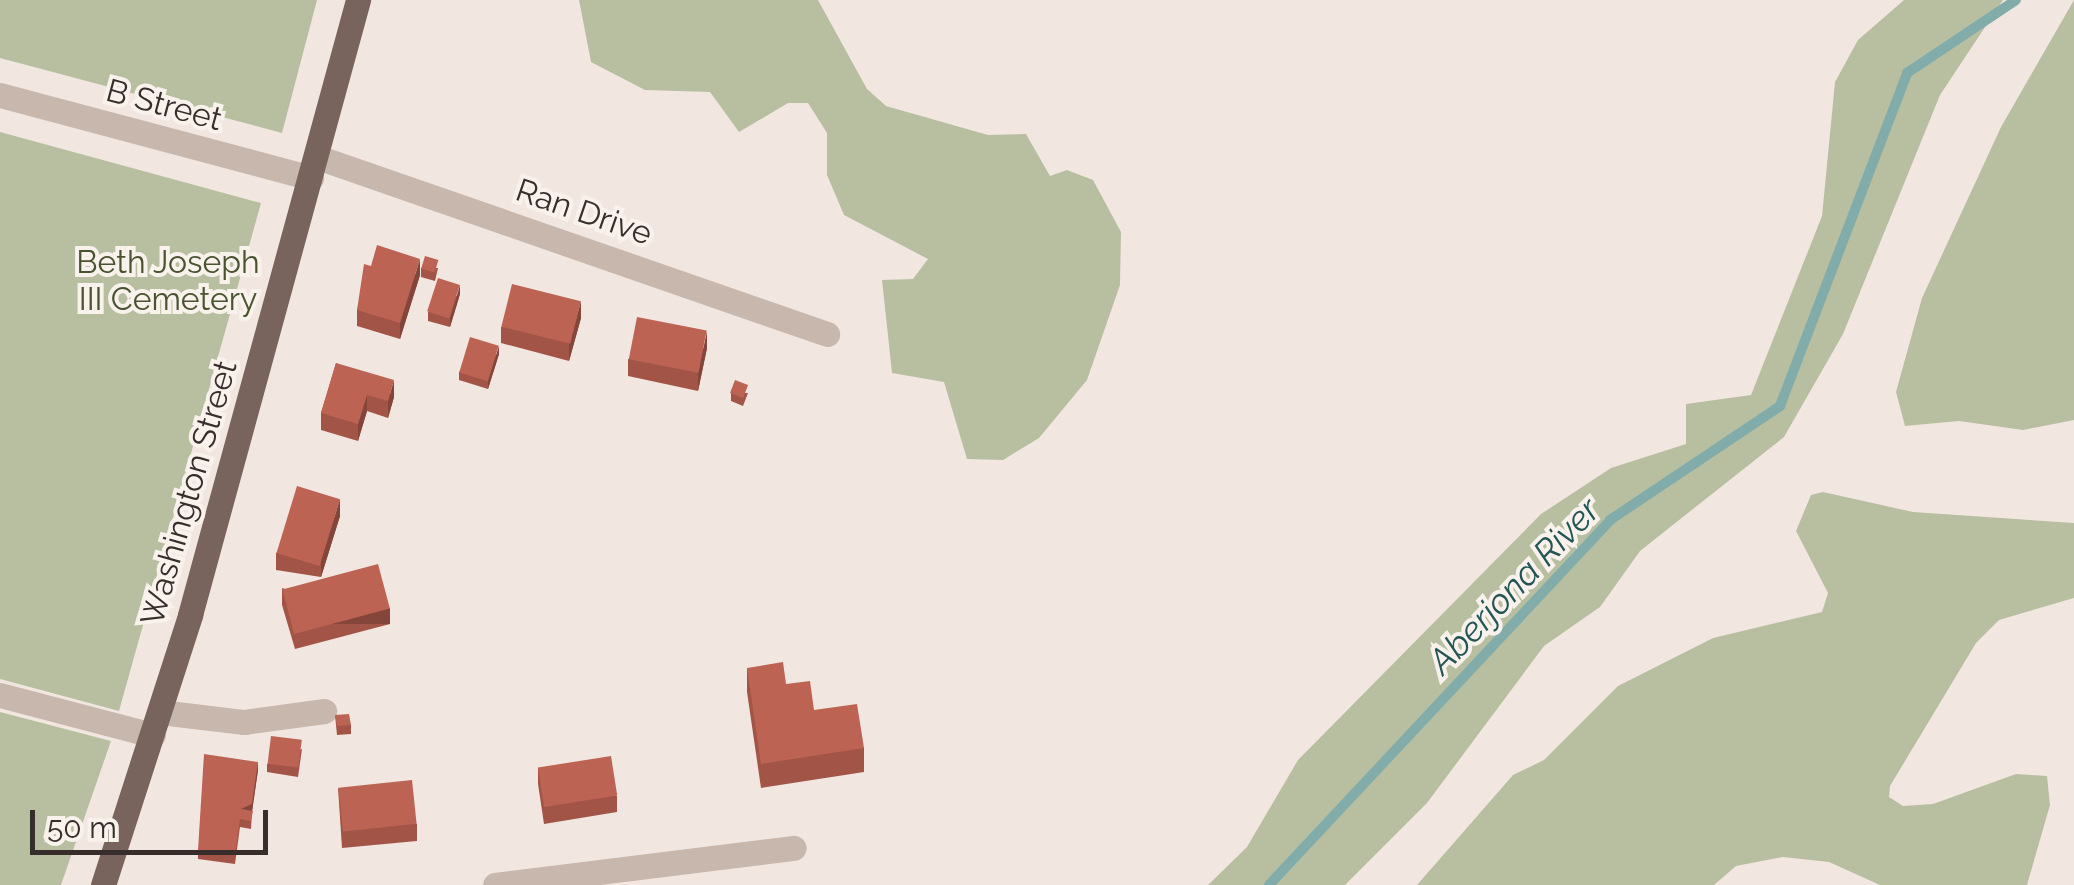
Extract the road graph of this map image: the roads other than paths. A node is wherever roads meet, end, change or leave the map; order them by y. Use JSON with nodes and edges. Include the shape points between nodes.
{"nodes":[{"id":1,"x":358,"y":0,"type":"edge"},
{"id":2,"x":0,"y":95,"type":"edge"},
{"id":3,"x":314,"y":168,"type":"junction"},
{"id":4,"x":828,"y":334,"type":"dead end"},
{"id":5,"x":0,"y":695,"type":"edge"},
{"id":6,"x":324,"y":711,"type":"dead end"},
{"id":7,"x":157,"y":724,"type":"junction"},
{"id":8,"x":794,"y":848,"type":"dead end"},
{"id":9,"x":103,"y":885,"type":"edge"},
{"id":10,"x":495,"y":885,"type":"edge"}],
"edges":[{"from":1,"to":3,"type":"main road","name":"Washington Street"},
{"from":2,"to":3,"type":"street","name":"B Street"},
{"from":3,"to":4,"type":"street","name":"Ran Drive"},
{"from":3,"to":7,"type":"main road","name":"Washington Street"},
{"from":5,"to":7,"type":"street"},
{"from":6,"to":7,"type":"street"},
{"from":7,"to":9,"type":"main road","name":"Washington Street"},
{"from":8,"to":10,"type":"street"}]}
